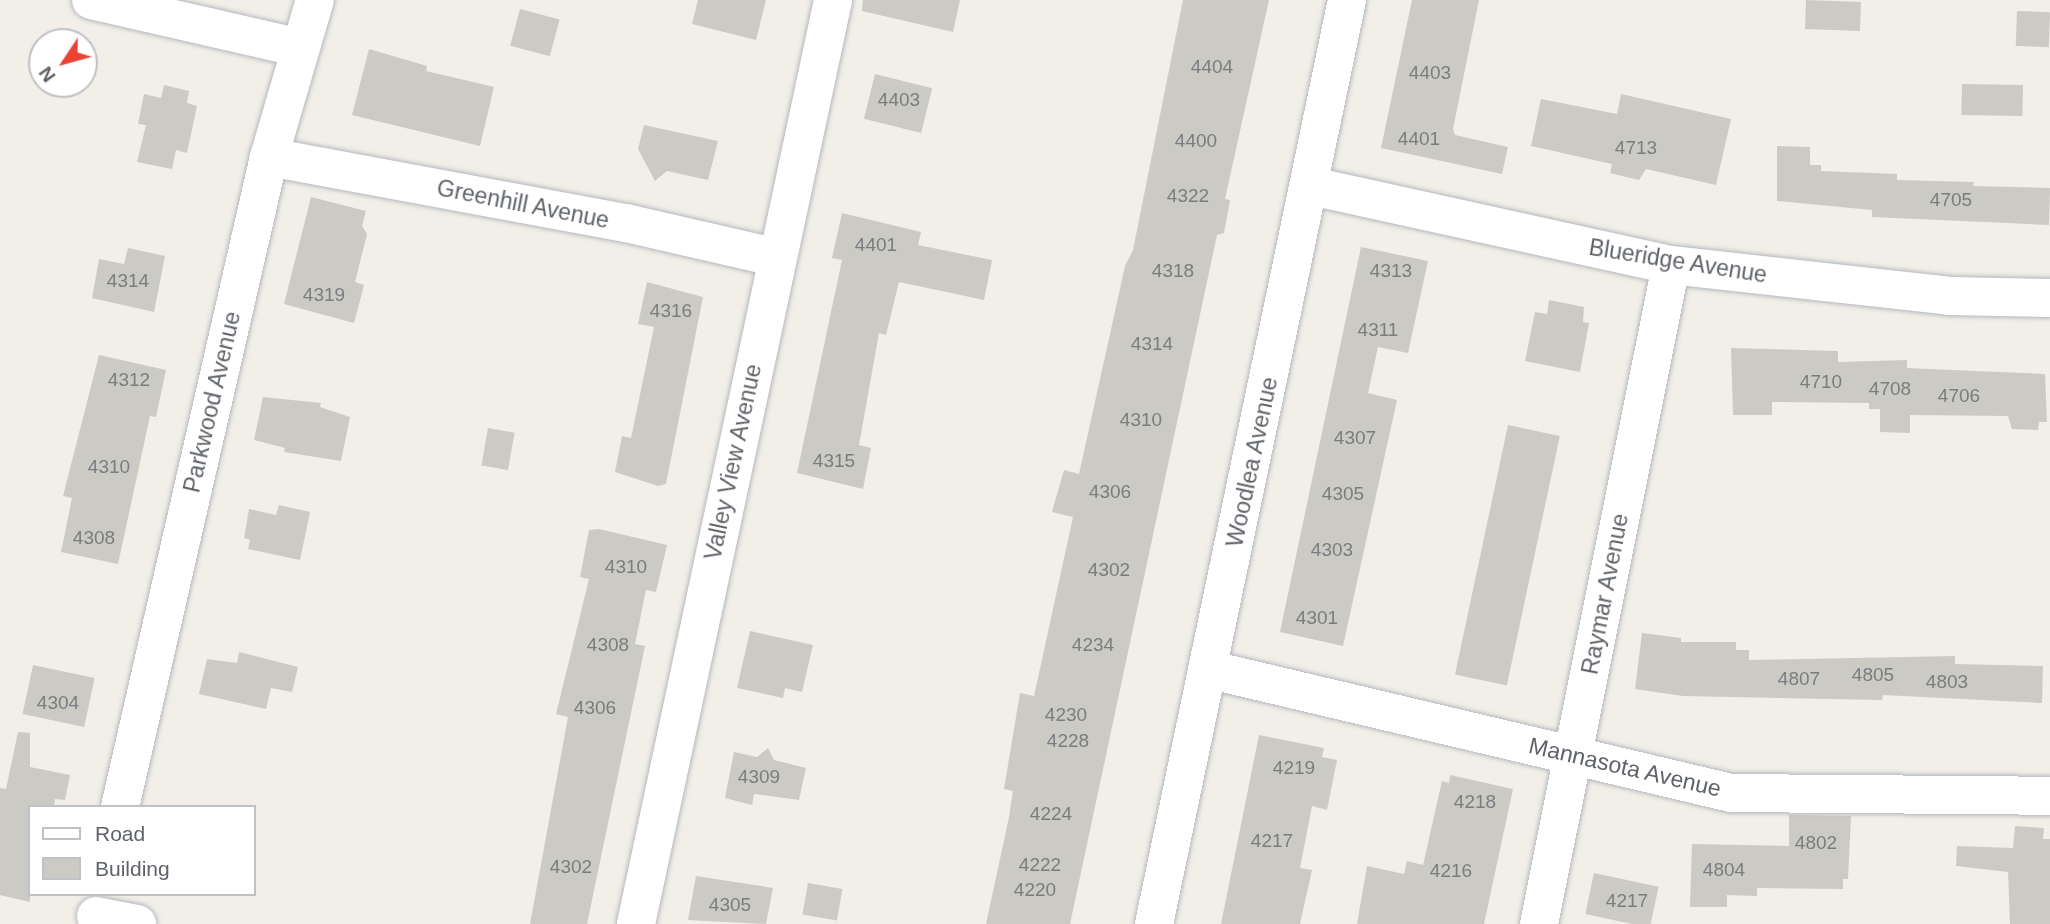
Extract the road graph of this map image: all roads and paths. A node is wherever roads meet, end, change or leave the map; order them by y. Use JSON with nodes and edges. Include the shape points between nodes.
{"nodes":[{"id":1,"x":91,"y":0,"type":"edge"},
{"id":2,"x":315,"y":0,"type":"edge"},
{"id":3,"x":833,"y":0,"type":"edge"},
{"id":4,"x":1347,"y":0,"type":"edge"},
{"id":5,"x":301,"y":48,"type":"junction"},
{"id":6,"x":269,"y":157,"type":"junction"},
{"id":7,"x":1311,"y":186,"type":"junction"},
{"id":8,"x":775,"y":257,"type":"junction"},
{"id":9,"x":1671,"y":265,"type":"junction"},
{"id":10,"x":2050,"y":298,"type":"edge"},
{"id":11,"x":1207,"y":669,"type":"junction"},
{"id":12,"x":1572,"y":754,"type":"junction"},
{"id":13,"x":2050,"y":796,"type":"edge"},
{"id":14,"x":120,"y":805,"type":"edge"},
{"id":15,"x":97,"y":911,"type":"edge"},
{"id":16,"x":137,"y":924,"type":"edge"},
{"id":17,"x":636,"y":924,"type":"edge"},
{"id":18,"x":1154,"y":924,"type":"edge"},
{"id":19,"x":1539,"y":924,"type":"edge"}],
"edges":[{"from":1,"to":5,"type":"street"},
{"from":2,"to":5,"type":"street","name":"Parkwood Avenue"},
{"from":3,"to":8,"type":"street","name":"Valley View Avenue"},
{"from":4,"to":7,"type":"street","name":"Woodlea Avenue"},
{"from":5,"to":6,"type":"street","name":"Parkwood Avenue"},
{"from":6,"to":8,"type":"street","name":"Greenhill Avenue","via":[[625,223]]},
{"from":6,"to":14,"type":"street","name":"Parkwood Avenue"},
{"from":7,"to":9,"type":"street","name":"Blueridge Avenue"},
{"from":7,"to":11,"type":"street","name":"Woodlea Avenue"},
{"from":8,"to":17,"type":"street","name":"Valley View Avenue"},
{"from":9,"to":10,"type":"street","name":"Blueridge Avenue","via":[[1950,296]]},
{"from":9,"to":12,"type":"street","name":"Raymar Avenue"},
{"from":11,"to":12,"type":"street","name":"Mannasota Avenue"},
{"from":11,"to":18,"type":"street","name":"Woodlea Avenue"},
{"from":12,"to":13,"type":"street","name":"Mannasota Avenue","via":[[1731,793]]},
{"from":12,"to":19,"type":"street","name":"Raymar Avenue"},
{"from":15,"to":16,"type":"street"}]}
